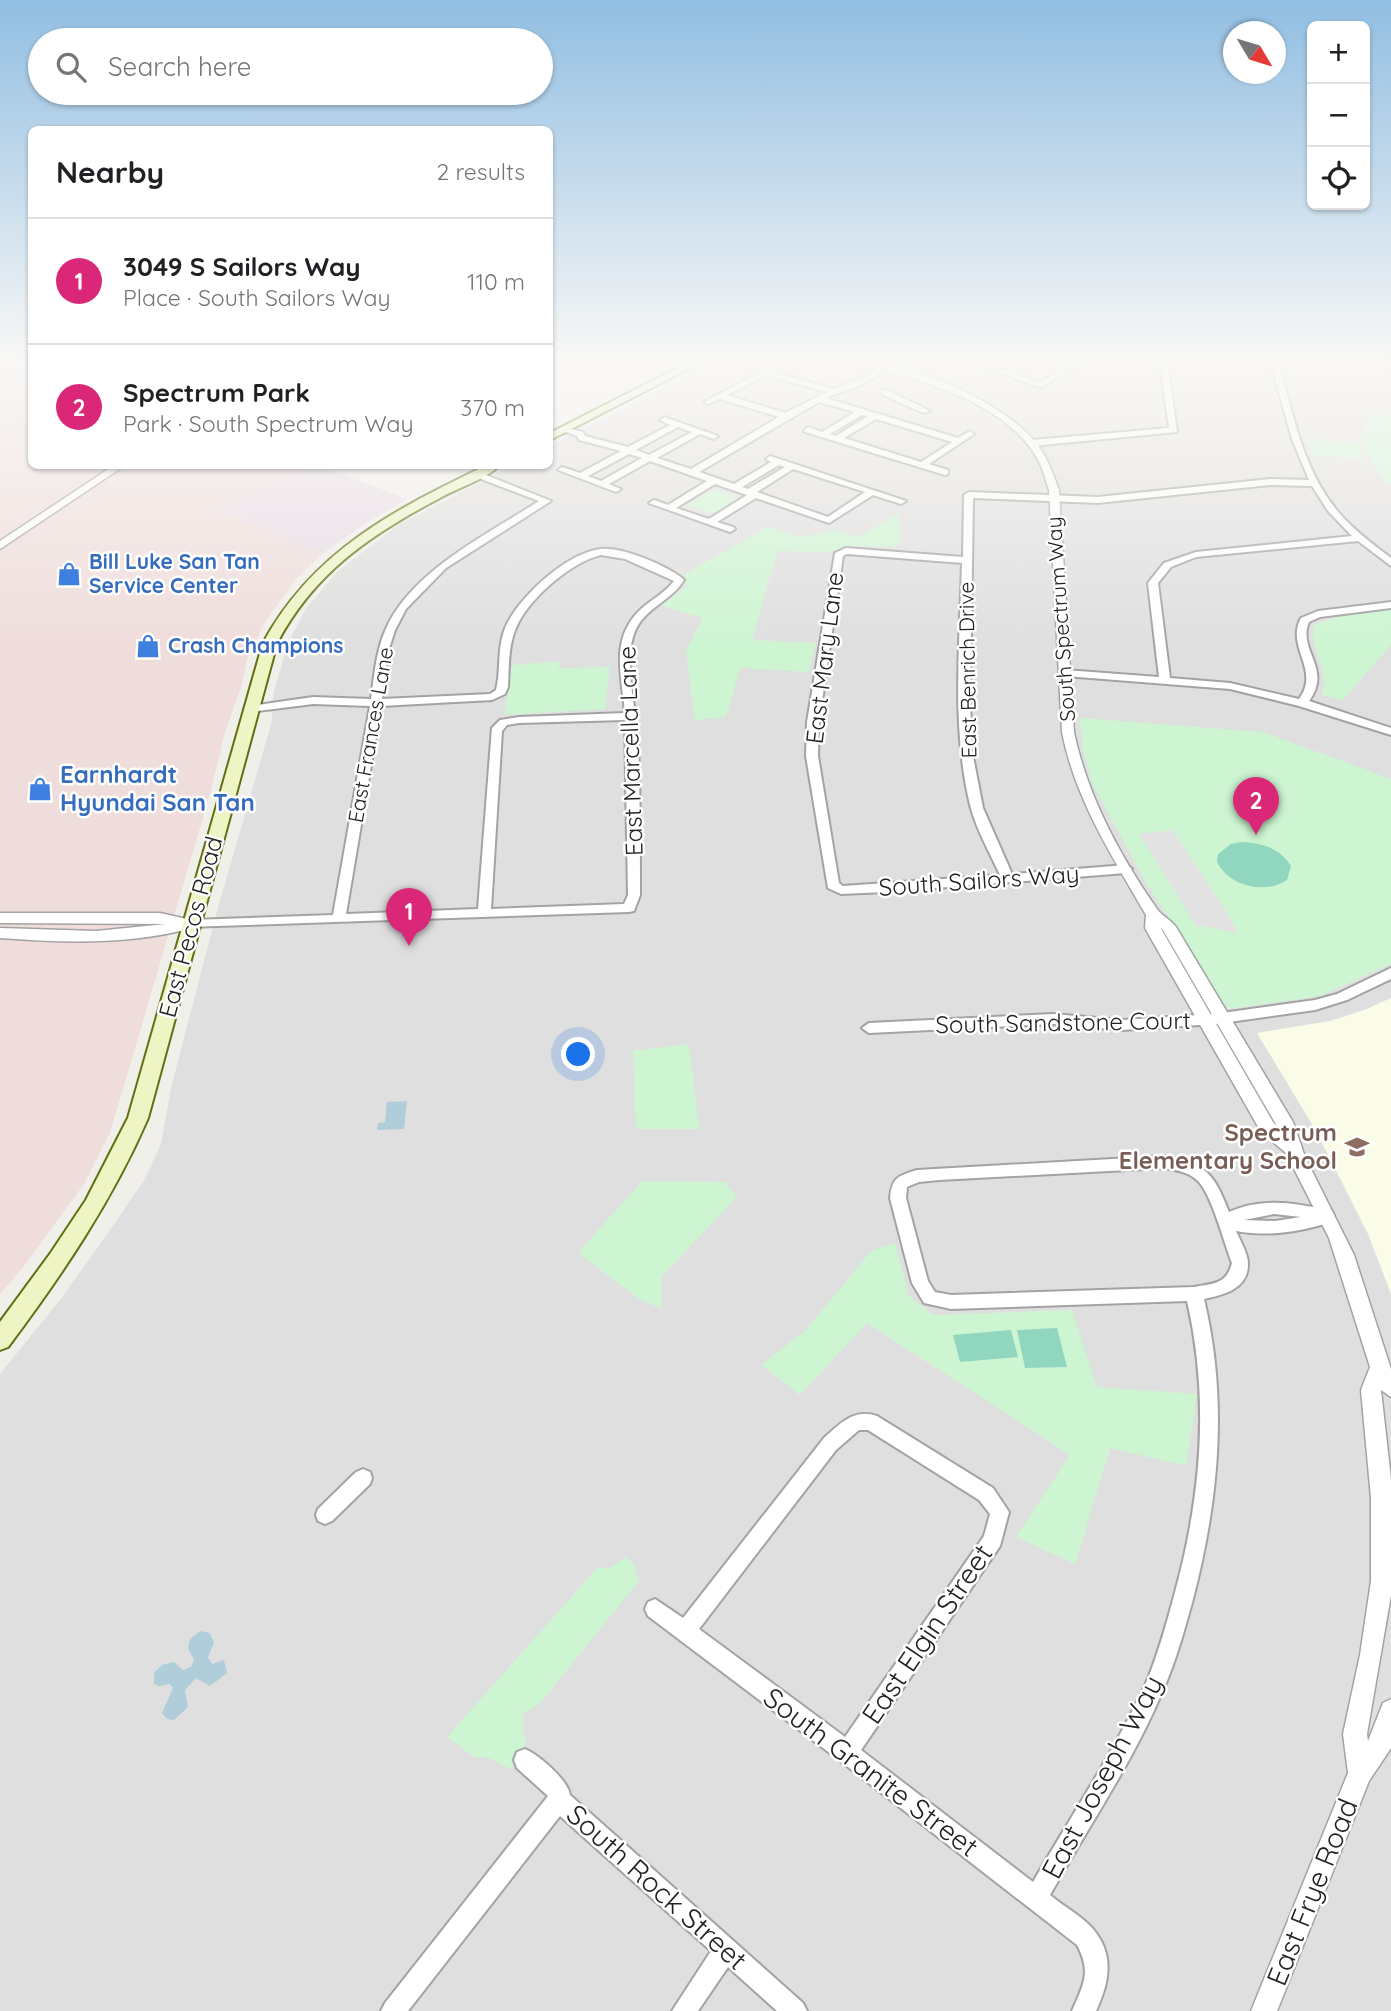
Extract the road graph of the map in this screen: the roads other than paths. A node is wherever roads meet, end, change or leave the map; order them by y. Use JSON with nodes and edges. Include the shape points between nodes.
{"nodes":[{"id":1,"x":610,"y":458,"type":"edge"},
{"id":2,"x":650,"y":458,"type":"joint"},
{"id":3,"x":717,"y":458,"type":"edge"},
{"id":4,"x":903,"y":458,"type":"edge"},
{"id":5,"x":933,"y":458,"type":"edge"},
{"id":6,"x":1040,"y":458,"type":"edge"},
{"id":7,"x":1303,"y":458,"type":"edge"},
{"id":8,"x":923,"y":464,"type":"junction"},
{"id":9,"x":792,"y":466,"type":"junction"},
{"id":10,"x":115,"y":469,"type":"edge"},
{"id":11,"x":487,"y":469,"type":"edge"},
{"id":12,"x":562,"y":470,"type":"dead end"},
{"id":13,"x":692,"y":472,"type":"junction"},
{"id":14,"x":945,"y":472,"type":"dead end"},
{"id":15,"x":476,"y":474,"type":"junction"},
{"id":16,"x":580,"y":476,"type":"junction"},
{"id":17,"x":715,"y":480,"type":"junction"},
{"id":18,"x":1314,"y":483,"type":"junction"},
{"id":19,"x":602,"y":484,"type":"junction"},
{"id":20,"x":735,"y":487,"type":"junction"},
{"id":21,"x":616,"y":489,"type":"dead end"},
{"id":22,"x":872,"y":492,"type":"junction"},
{"id":23,"x":752,"y":493,"type":"junction"},
{"id":24,"x":1053,"y":499,"type":"junction"},
{"id":25,"x":901,"y":501,"type":"dead end"},
{"id":26,"x":654,"y":503,"type":"dead end"},
{"id":27,"x":669,"y":508,"type":"junction"},
{"id":28,"x":710,"y":522,"type":"junction"},
{"id":29,"x":730,"y":529,"type":"dead end"},
{"id":30,"x":0,"y":533,"type":"edge"},
{"id":31,"x":16,"y":536,"type":"junction"},
{"id":32,"x":1359,"y":538,"type":"junction"},
{"id":33,"x":0,"y":546,"type":"edge"},
{"id":34,"x":967,"y":560,"type":"junction"},
{"id":35,"x":1391,"y":563,"type":"edge"},
{"id":36,"x":1391,"y":605,"type":"edge"},
{"id":37,"x":1065,"y":673,"type":"junction"},
{"id":38,"x":1165,"y":681,"type":"junction"},
{"id":39,"x":376,"y":703,"type":"junction"},
{"id":40,"x":1302,"y":703,"type":"junction"},
{"id":41,"x":250,"y":709,"type":"junction"},
{"id":42,"x":631,"y":716,"type":"junction"},
{"id":43,"x":1391,"y":732,"type":"edge"},
{"id":44,"x":1126,"y":869,"type":"junction"},
{"id":45,"x":1009,"y":879,"type":"junction"},
{"id":46,"x":833,"y":885,"type":"joint"},
{"id":47,"x":484,"y":913,"type":"junction"},
{"id":48,"x":0,"y":918,"type":"edge"},
{"id":49,"x":339,"y":919,"type":"junction"},
{"id":50,"x":191,"y":924,"type":"junction"},
{"id":51,"x":0,"y":933,"type":"edge"},
{"id":52,"x":1391,"y":973,"type":"edge"},
{"id":53,"x":1214,"y":1019,"type":"junction"},
{"id":54,"x":869,"y":1028,"type":"dead end"},
{"id":55,"x":1326,"y":1216,"type":"junction"},
{"id":56,"x":1225,"y":1222,"type":"junction"},
{"id":57,"x":1194,"y":1294,"type":"junction"},
{"id":58,"x":0,"y":1340,"type":"edge"},
{"id":59,"x":1379,"y":1370,"type":"junction"},
{"id":60,"x":1391,"y":1388,"type":"edge"},
{"id":61,"x":363,"y":1478,"type":"dead end"},
{"id":62,"x":325,"y":1515,"type":"dead end"},
{"id":63,"x":1386,"y":1549,"type":"edge"},
{"id":64,"x":655,"y":1609,"type":"dead end"},
{"id":65,"x":685,"y":1631,"type":"junction"},
{"id":66,"x":1391,"y":1711,"type":"edge"},
{"id":67,"x":847,"y":1752,"type":"junction"},
{"id":68,"x":525,"y":1760,"type":"dead end"},
{"id":69,"x":1360,"y":1773,"type":"junction"},
{"id":70,"x":559,"y":1800,"type":"junction"},
{"id":71,"x":1036,"y":1898,"type":"junction"},
{"id":72,"x":726,"y":1949,"type":"junction"},
{"id":73,"x":393,"y":2011,"type":"edge"},
{"id":74,"x":684,"y":2011,"type":"edge"},
{"id":75,"x":795,"y":2011,"type":"edge"},
{"id":76,"x":1084,"y":2011,"type":"edge"},
{"id":77,"x":1264,"y":2011,"type":"edge"}],
"edges":[{"from":1,"to":16,"type":"street"},
{"from":2,"to":13,"type":"street"},
{"from":2,"to":19,"type":"street"},
{"from":3,"to":13,"type":"street"},
{"from":4,"to":8,"type":"street"},
{"from":5,"to":8,"type":"street"},
{"from":6,"to":24,"type":"street","name":"South Spectrum Way","via":[[1052,478]]},
{"from":7,"to":18,"type":"street"},
{"from":8,"to":14,"type":"street"},
{"from":9,"to":20,"type":"street","via":[[774,460]]},
{"from":9,"to":22,"type":"street"},
{"from":9,"to":23,"type":"street"},
{"from":10,"to":31,"type":"street"},
{"from":11,"to":15,"type":"main road","name":"East Pecos Road"},
{"from":12,"to":16,"type":"street"},
{"from":13,"to":17,"type":"street"},
{"from":15,"to":39,"type":"street","name":"East Frances Lane","via":[[546,501],[443,565],[402,608],[383,652]]},
{"from":15,"to":41,"type":"main road","name":"East Pecos Road","via":[[364,536],[306,588],[270,643]]},
{"from":16,"to":19,"type":"street"},
{"from":17,"to":20,"type":"street"},
{"from":17,"to":27,"type":"street"},
{"from":18,"to":24,"type":"street","via":[[1270,482],[1098,500]]},
{"from":18,"to":32,"type":"street","via":[[1332,511]]},
{"from":19,"to":21,"type":"street"},
{"from":20,"to":23,"type":"street"},
{"from":22,"to":23,"type":"street","via":[[830,520]]},
{"from":22,"to":25,"type":"street"},
{"from":23,"to":28,"type":"street"},
{"from":24,"to":34,"type":"street","name":"East Benrich Drive","via":[[969,495]]},
{"from":24,"to":37,"type":"street","name":"South Spectrum Way"},
{"from":26,"to":27,"type":"street"},
{"from":27,"to":28,"type":"street"},
{"from":28,"to":29,"type":"street"},
{"from":30,"to":31,"type":"street"},
{"from":31,"to":33,"type":"street"},
{"from":32,"to":35,"type":"street"},
{"from":32,"to":38,"type":"street","via":[[1204,553],[1165,566],[1153,583]]},
{"from":34,"to":45,"type":"street","name":"East Benrich Drive","via":[[966,751],[976,808]]},
{"from":34,"to":46,"type":"street","name":"East Mary Lane","via":[[846,551],[838,555],[812,757]]},
{"from":36,"to":40,"type":"street","via":[[1318,614],[1305,620],[1300,631],[1312,688]]},
{"from":37,"to":38,"type":"street"},
{"from":37,"to":44,"type":"street","name":"South Spectrum Way","via":[[1074,762],[1096,816]]},
{"from":38,"to":40,"type":"street","via":[[1230,686]]},
{"from":39,"to":41,"type":"street","via":[[356,708]]},
{"from":39,"to":42,"type":"street","name":"East Marcella Lane","via":[[497,695],[503,687],[509,631],[516,615],[564,569],[598,552],[612,553],[679,580],[643,611],[628,634],[624,657]]},
{"from":39,"to":49,"type":"street","name":"East Frances Lane"},
{"from":40,"to":43,"type":"street"},
{"from":41,"to":50,"type":"main road","name":"East Pecos Road"},
{"from":42,"to":47,"type":"street","via":[[504,722],[496,730]]},
{"from":42,"to":47,"type":"street","name":"East Marcella Lane","via":[[635,895],[629,908]]},
{"from":44,"to":45,"type":"street","name":"South Sailors Way"},
{"from":44,"to":53,"type":"street","name":"South Spectrum Way","via":[[1153,915],[1152,928]]},
{"from":45,"to":46,"type":"street","name":"South Sailors Way","via":[[841,890]]},
{"from":47,"to":49,"type":"street"},
{"from":48,"to":50,"type":"street","via":[[160,918]]},
{"from":49,"to":50,"type":"street"},
{"from":50,"to":51,"type":"street","via":[[156,932]]},
{"from":50,"to":58,"type":"main road","name":"East Pecos Road","via":[[146,1094],[126,1147],[64,1256]]},
{"from":52,"to":53,"type":"street","via":[[1315,1006]]},
{"from":53,"to":54,"type":"street","name":"South Sandstone Court","via":[[1122,1026],[1053,1019]]},
{"from":53,"to":55,"type":"street","name":"South Spectrum Way","via":[[1267,1127],[1292,1148]]},
{"from":55,"to":56,"type":"street","via":[[1295,1227],[1247,1228]]},
{"from":55,"to":59,"type":"street","name":"South Spectrum Way","via":[[1353,1279]]},
{"from":56,"to":57,"type":"street","via":[[1240,1263],[1236,1278],[1224,1288]]},
{"from":56,"to":57,"type":"street","via":[[1211,1186],[1201,1174],[1165,1163],[939,1174],[899,1184],[898,1198],[920,1283],[930,1298],[951,1302]]},
{"from":57,"to":71,"type":"street","name":"East Joseph Way","via":[[1204,1337],[1211,1437],[1189,1581],[1149,1698]]},
{"from":59,"to":60,"type":"street","name":"South Spectrum Way"},
{"from":59,"to":63,"type":"street","name":"South Spectrum Way","via":[[1371,1390]]},
{"from":61,"to":62,"type":"street"},
{"from":63,"to":69,"type":"street","name":"East Frye Road","via":[[1355,1734]]},
{"from":64,"to":65,"type":"street","name":"South Granite Street"},
{"from":65,"to":67,"type":"street","name":"South Granite Street"},
{"from":65,"to":67,"type":"street","name":"East Elgin Street","via":[[830,1444],[855,1422],[872,1422],[986,1494],[1000,1512],[993,1540]]},
{"from":66,"to":69,"type":"street","name":"East Frye Road","via":[[1381,1744]]},
{"from":67,"to":71,"type":"street","name":"South Granite Street"},
{"from":68,"to":70,"type":"street","name":"South Rock Street","via":[[559,1791]]},
{"from":69,"to":77,"type":"street","name":"East Frye Road"},
{"from":70,"to":72,"type":"street","name":"South Rock Street"},
{"from":70,"to":73,"type":"street"},
{"from":71,"to":76,"type":"street","name":"South Granite Street","via":[[1085,1937],[1097,1956],[1096,1987]]},
{"from":72,"to":74,"type":"street"},
{"from":72,"to":75,"type":"street","name":"South Rock Street"}]}
